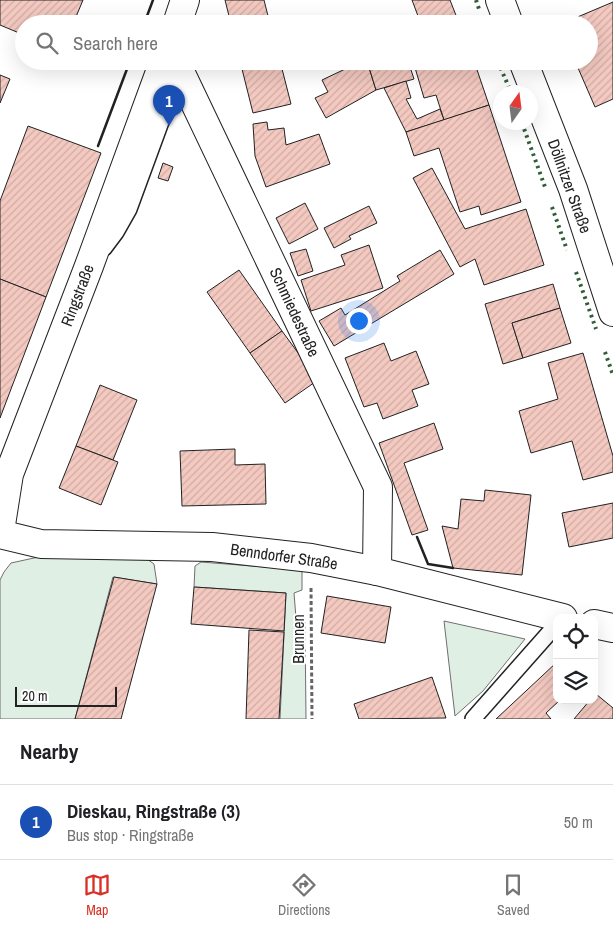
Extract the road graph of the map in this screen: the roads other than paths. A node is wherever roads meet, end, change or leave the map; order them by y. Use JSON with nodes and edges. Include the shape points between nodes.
{"nodes":[{"id":1,"x":185,"y":0,"type":"edge"},
{"id":2,"x":500,"y":0,"type":"edge"},
{"id":3,"x":180,"y":15,"type":"edge"},
{"id":4,"x":506,"y":15,"type":"edge"},
{"id":5,"x":161,"y":70,"type":"edge"},
{"id":6,"x":167,"y":70,"type":"edge"},
{"id":7,"x":179,"y":70,"type":"edge"},
{"id":8,"x":527,"y":70,"type":"edge"},
{"id":9,"x":88,"y":266,"type":"junction"},
{"id":10,"x":613,"y":312,"type":"edge"},
{"id":11,"x":0,"y":532,"type":"edge"},
{"id":12,"x":377,"y":571,"type":"junction"},
{"id":13,"x":553,"y":615,"type":"edge"},
{"id":14,"x":598,"y":625,"type":"edge"},
{"id":15,"x":613,"y":628,"type":"edge"},
{"id":16,"x":553,"y":629,"type":"edge"},
{"id":17,"x":473,"y":719,"type":"edge"}],
"edges":[{"from":1,"to":3,"type":"street"},
{"from":2,"to":4,"type":"street"},
{"from":5,"to":9,"type":"street","name":"Ringstraße"},
{"from":6,"to":9,"type":"lane","via":[[165,110],[129,208],[116,232]]},
{"from":7,"to":12,"type":"street","name":"Schmiedestraße","via":[[378,487]]},
{"from":8,"to":10,"type":"street","name":"Döllnitzer Straße"},
{"from":9,"to":11,"type":"street","name":"Ringstraße","via":[[9,474]]},
{"from":11,"to":12,"type":"street","name":"Benndorfer Straße","via":[[41,544],[212,547],[311,558]]},
{"from":12,"to":13,"type":"street","name":"Benndorfer Straße"},
{"from":14,"to":15,"type":"street"},
{"from":16,"to":17,"type":"lane"}]}
